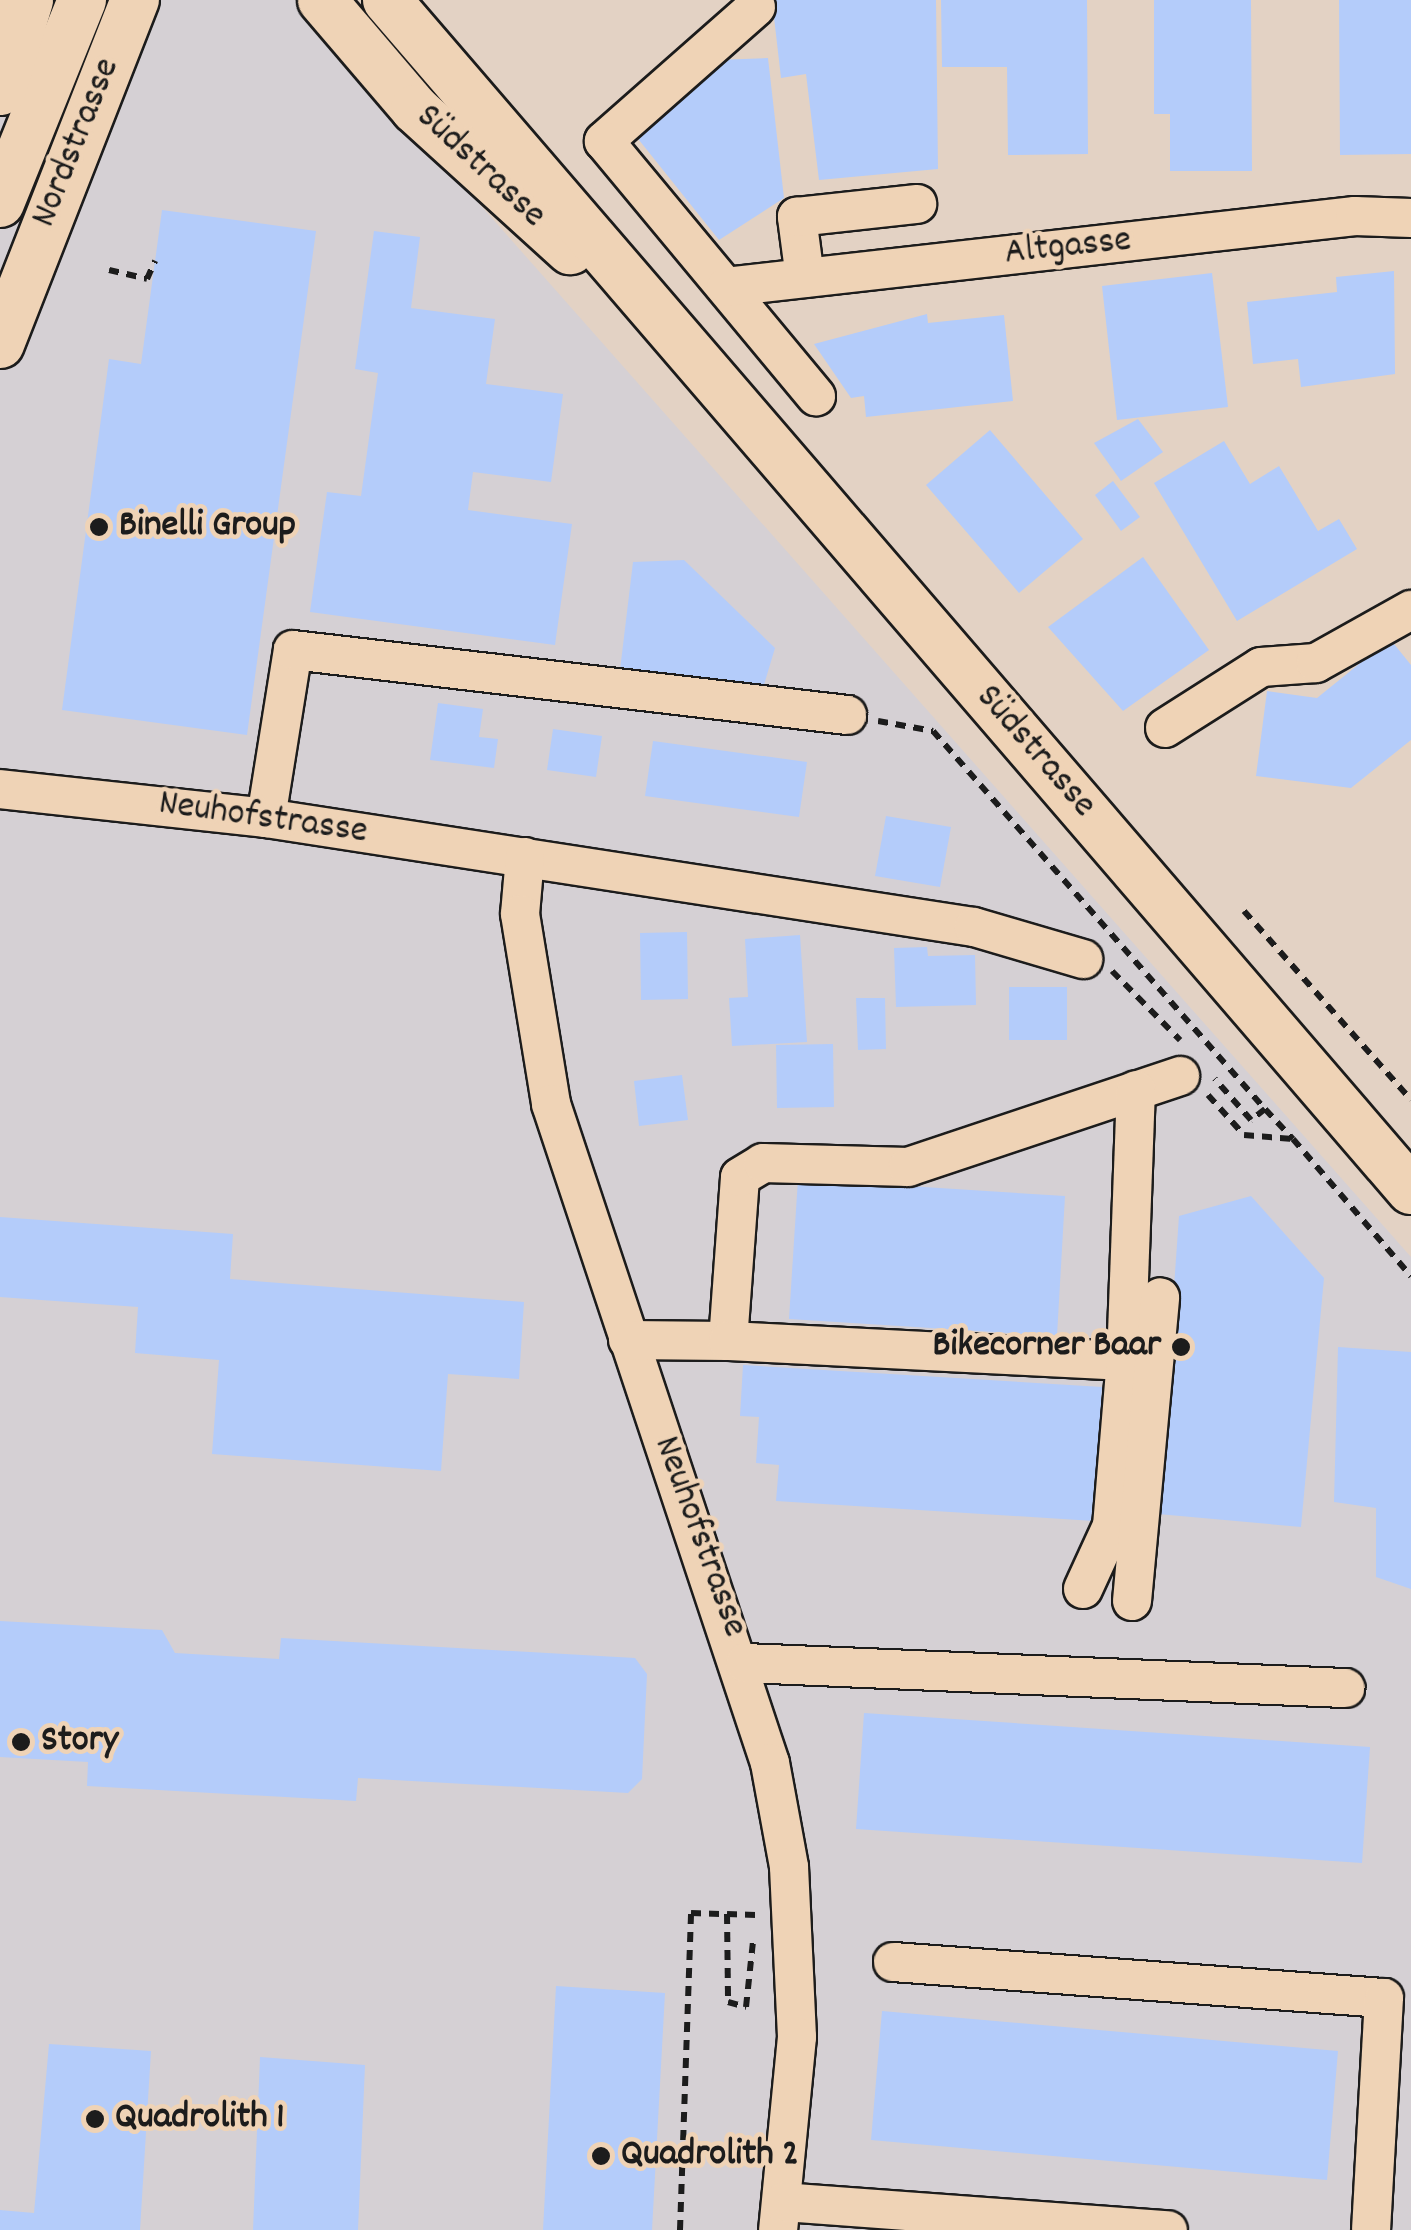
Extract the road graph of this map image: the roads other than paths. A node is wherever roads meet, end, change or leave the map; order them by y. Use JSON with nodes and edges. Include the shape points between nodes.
{"nodes":[{"id":1,"x":27,"y":0,"type":"edge"},
{"id":2,"x":82,"y":0,"type":"edge"},
{"id":3,"x":322,"y":0,"type":"edge"},
{"id":4,"x":387,"y":0,"type":"edge"},
{"id":5,"x":137,"y":6,"type":"edge"},
{"id":6,"x":756,"y":7,"type":"dead end"},
{"id":7,"x":0,"y":89,"type":"edge"},
{"id":8,"x":0,"y":203,"type":"edge"},
{"id":9,"x":918,"y":204,"type":"dead end"},
{"id":10,"x":1411,"y":218,"type":"edge"},
{"id":11,"x":805,"y":278,"type":"junction"},
{"id":12,"x":726,"y":287,"type":"junction"},
{"id":13,"x":654,"y":319,"type":"junction"},
{"id":14,"x":0,"y":344,"type":"edge"},
{"id":15,"x":816,"y":396,"type":"dead end"},
{"id":16,"x":1411,"y":610,"type":"edge"},
{"id":17,"x":846,"y":714,"type":"road end"},
{"id":18,"x":1165,"y":728,"type":"dead end"},
{"id":19,"x":0,"y":789,"type":"edge"},
{"id":20,"x":266,"y":818,"type":"junction"},
{"id":21,"x":525,"y":857,"type":"junction"},
{"id":22,"x":1084,"y":959,"type":"dead end"},
{"id":23,"x":1180,"y":1068,"type":"road end"},
{"id":24,"x":1136,"y":1090,"type":"junction"},
{"id":25,"x":1411,"y":1190,"type":"edge"},
{"id":26,"x":1160,"y":1297,"type":"dead end"},
{"id":27,"x":628,"y":1340,"type":"junction"},
{"id":28,"x":728,"y":1341,"type":"junction"},
{"id":29,"x":1126,"y":1361,"type":"junction"},
{"id":30,"x":1083,"y":1589,"type":"dead end"},
{"id":31,"x":1132,"y":1601,"type":"dead end"},
{"id":32,"x":744,"y":1664,"type":"junction"},
{"id":33,"x":1345,"y":1688,"type":"dead end"},
{"id":34,"x":893,"y":1962,"type":"dead end"},
{"id":35,"x":780,"y":2216,"type":"edge"},
{"id":36,"x":1021,"y":2225,"type":"edge"},
{"id":37,"x":1168,"y":2230,"type":"edge"},
{"id":38,"x":1370,"y":2230,"type":"edge"}],
"edges":[{"from":1,"to":7,"type":"highway"},
{"from":2,"to":8,"type":"main road","name":"Nordstrasse"},
{"from":3,"to":13,"type":"main road","name":"Südstrasse","via":[[496,190]]},
{"from":4,"to":13,"type":"main road","name":"Südstrasse"},
{"from":5,"to":14,"type":"main road","name":"Nordstrasse"},
{"from":6,"to":12,"type":"street","via":[[604,141]]},
{"from":9,"to":11,"type":"street","via":[[797,217]]},
{"from":10,"to":11,"type":"street","name":"Altgasse","via":[[1355,216]]},
{"from":11,"to":12,"type":"street","name":"Altgasse"},
{"from":12,"to":15,"type":"street"},
{"from":13,"to":25,"type":"main road","name":"Südstrasse"},
{"from":16,"to":18,"type":"street","via":[[1316,664],[1261,666]]},
{"from":17,"to":20,"type":"street","via":[[292,650]]},
{"from":19,"to":20,"type":"street","name":"Neuhofstrasse"},
{"from":20,"to":21,"type":"street","name":"Neuhofstrasse"},
{"from":21,"to":22,"type":"street","name":"Neuhofstrasse","via":[[974,927]]},
{"from":21,"to":27,"type":"street","name":"Neuhofstrasse","via":[[520,914],[550,1104]]},
{"from":23,"to":24,"type":"street"},
{"from":24,"to":28,"type":"street","via":[[908,1166],[763,1162],[740,1177]]},
{"from":24,"to":29,"type":"street"},
{"from":26,"to":31,"type":"street"},
{"from":27,"to":28,"type":"street"},
{"from":27,"to":32,"type":"street","name":"Neuhofstrasse"},
{"from":28,"to":29,"type":"street"},
{"from":29,"to":30,"type":"street","via":[[1112,1526]]},
{"from":32,"to":33,"type":"street"},
{"from":32,"to":35,"type":"street","name":"Neuhofstrasse","via":[[770,1763],[791,1915],[797,2037]]},
{"from":34,"to":38,"type":"street","via":[[1384,1998]]},
{"from":35,"to":36,"type":"street"},
{"from":36,"to":37,"type":"street"}]}
